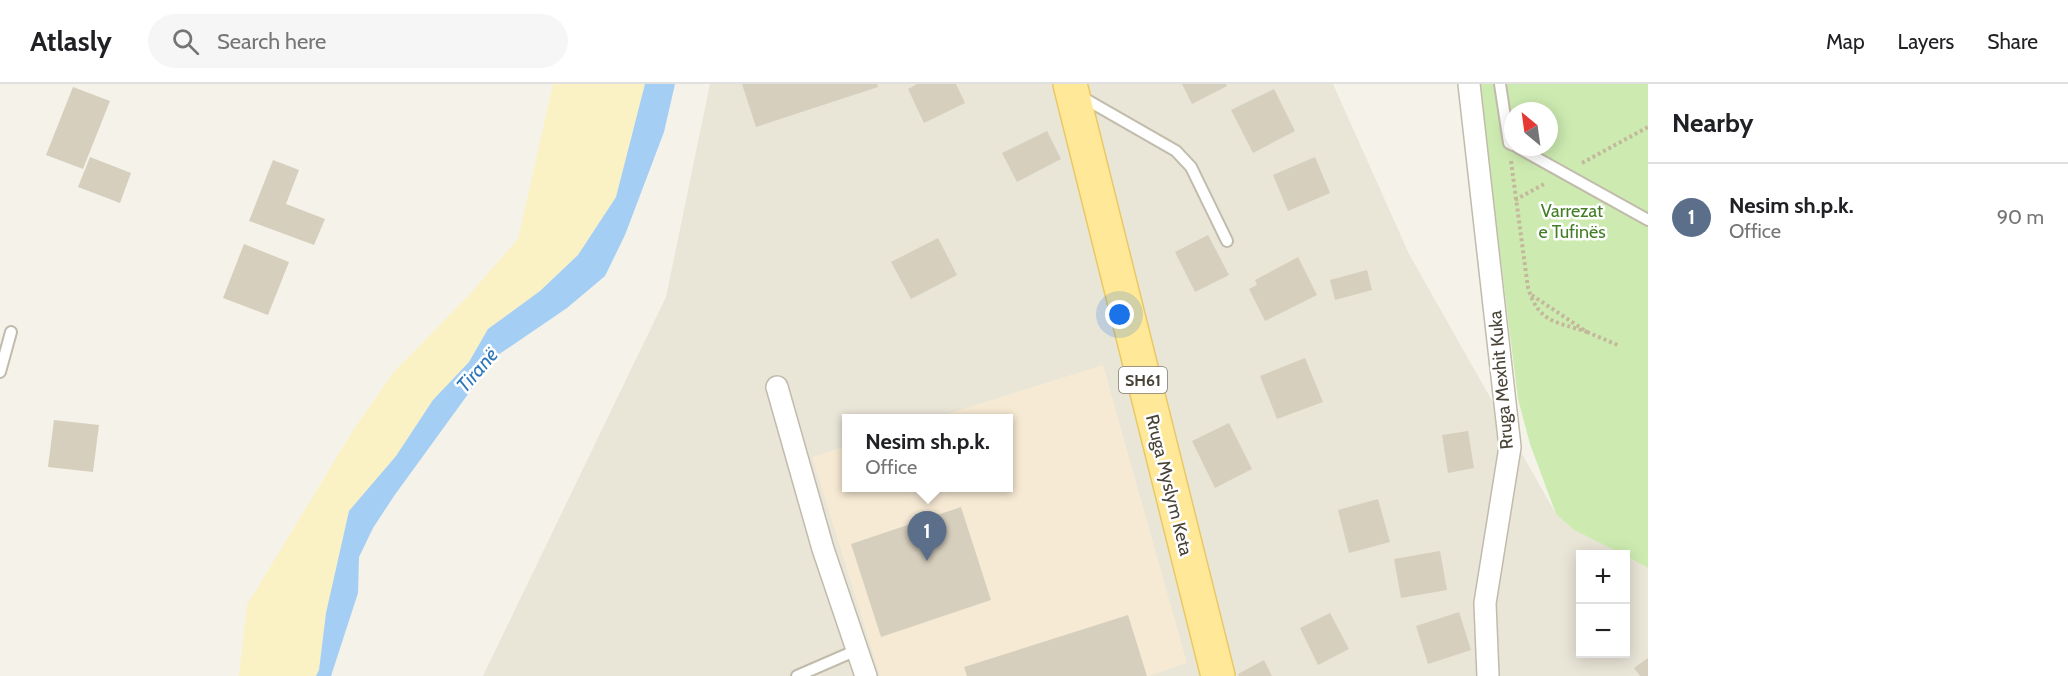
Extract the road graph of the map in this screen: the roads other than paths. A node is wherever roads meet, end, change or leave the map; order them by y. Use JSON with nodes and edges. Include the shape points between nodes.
{"nodes":[{"id":1,"x":1469,"y":84,"type":"edge"},
{"id":2,"x":1500,"y":84,"type":"edge"},
{"id":3,"x":1071,"y":88,"type":"edge"},
{"id":4,"x":1504,"y":103,"type":"edge"},
{"id":5,"x":1533,"y":156,"type":"edge"},
{"id":6,"x":1648,"y":219,"type":"edge"},
{"id":7,"x":1227,"y":241,"type":"dead end"},
{"id":8,"x":11,"y":332,"type":"dead end"},
{"id":9,"x":0,"y":372,"type":"edge"},
{"id":10,"x":777,"y":387,"type":"dead end"},
{"id":11,"x":857,"y":650,"type":"junction"},
{"id":12,"x":797,"y":676,"type":"edge"},
{"id":13,"x":866,"y":676,"type":"edge"},
{"id":14,"x":1218,"y":676,"type":"edge"},
{"id":15,"x":1488,"y":676,"type":"edge"}],
"edges":[{"from":1,"to":15,"type":"street","name":"Rruga Mexhit Kuka","via":[[1510,447],[1485,603]]},
{"from":2,"to":4,"type":"lane"},
{"from":3,"to":7,"type":"lane","via":[[1176,151],[1191,167]]},
{"from":3,"to":14,"type":"main road","name":"Rruga Myslym Keta","number":"SH61"},
{"from":5,"to":6,"type":"lane"},
{"from":8,"to":9,"type":"lane"},
{"from":10,"to":11,"type":"street","via":[[823,549]]},
{"from":11,"to":12,"type":"lane"},
{"from":11,"to":13,"type":"street"}]}
